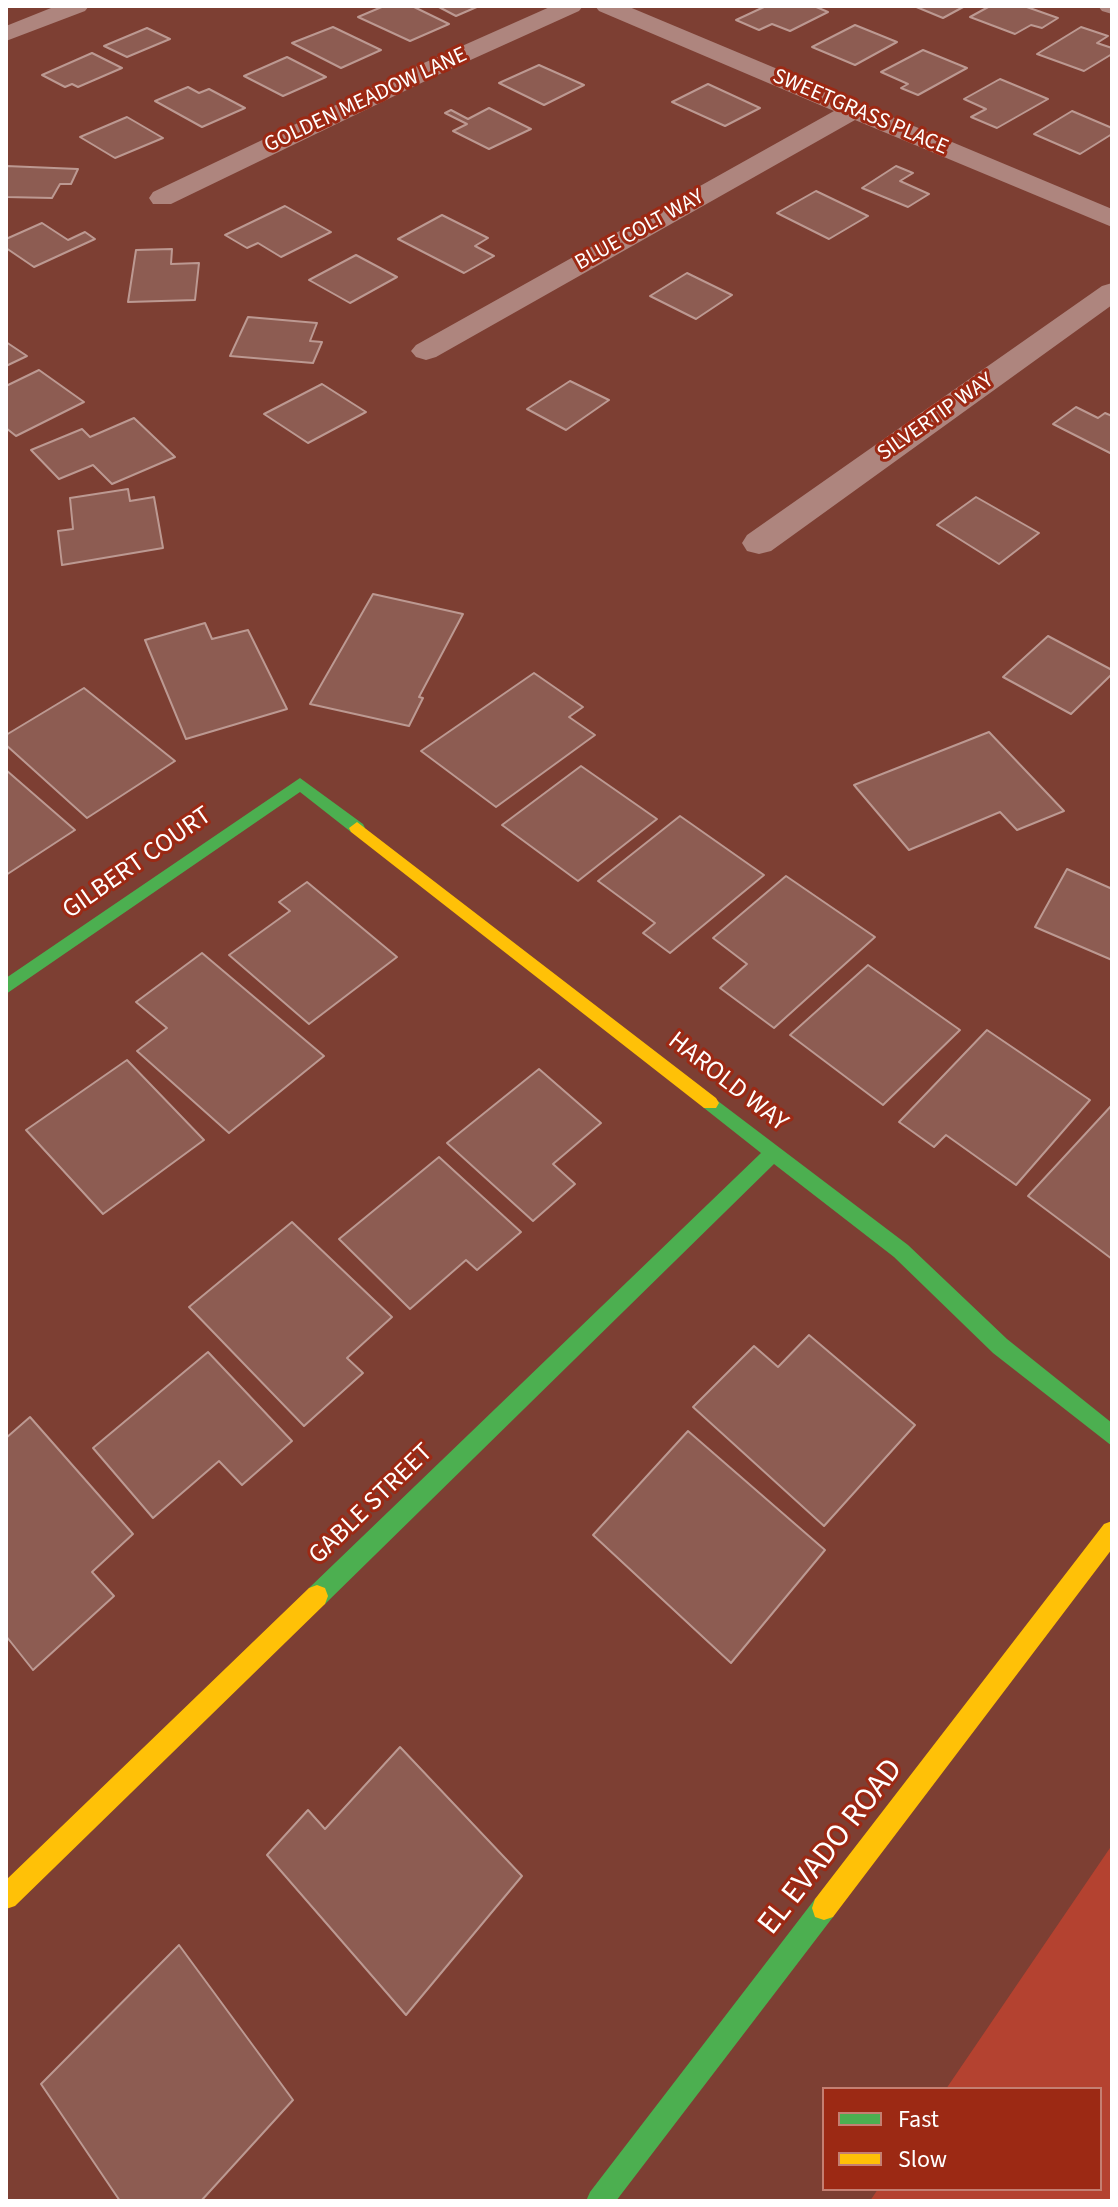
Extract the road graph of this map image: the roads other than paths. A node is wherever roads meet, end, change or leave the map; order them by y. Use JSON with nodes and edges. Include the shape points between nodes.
{"nodes":[{"id":1,"x":77,"y":6,"type":"edge"},
{"id":2,"x":571,"y":6,"type":"edge"},
{"id":3,"x":607,"y":6,"type":"edge"},
{"id":4,"x":6,"y":34,"type":"edge"},
{"id":5,"x":854,"y":110,"type":"junction"},
{"id":6,"x":162,"y":198,"type":"dead end"},
{"id":7,"x":1112,"y":219,"type":"edge"},
{"id":8,"x":1112,"y":292,"type":"edge"},
{"id":9,"x":426,"y":351,"type":"dead end"},
{"id":10,"x":759,"y":543,"type":"dead end"},
{"id":11,"x":300,"y":784,"type":"joint"},
{"id":12,"x":6,"y":987,"type":"edge"},
{"id":13,"x":774,"y":1152,"type":"junction"},
{"id":14,"x":1112,"y":1436,"type":"edge"},
{"id":15,"x":1112,"y":1532,"type":"edge"},
{"id":16,"x":6,"y":1897,"type":"edge"},
{"id":17,"x":599,"y":2201,"type":"edge"}],
"edges":[{"from":1,"to":4,"type":"street"},
{"from":2,"to":6,"type":"street","name":"GOLDEN MEADOW LANE"},
{"from":3,"to":5,"type":"street","name":"SWEETGRASS PLACE"},
{"from":5,"to":7,"type":"street","name":"SWEETGRASS PLACE"},
{"from":5,"to":9,"type":"street","name":"BLUE COLT WAY"},
{"from":8,"to":10,"type":"street","name":"SILVERTIP WAY"},
{"from":11,"to":12,"type":"street","name":"GILBERT COURT"},
{"from":11,"to":13,"type":"street","name":"HAROLD WAY"},
{"from":13,"to":14,"type":"street","name":"HAROLD WAY","via":[[901,1251],[1000,1346]]},
{"from":13,"to":16,"type":"street","name":"GABLE STREET"},
{"from":15,"to":17,"type":"street","name":"EL EVADO ROAD"}]}
